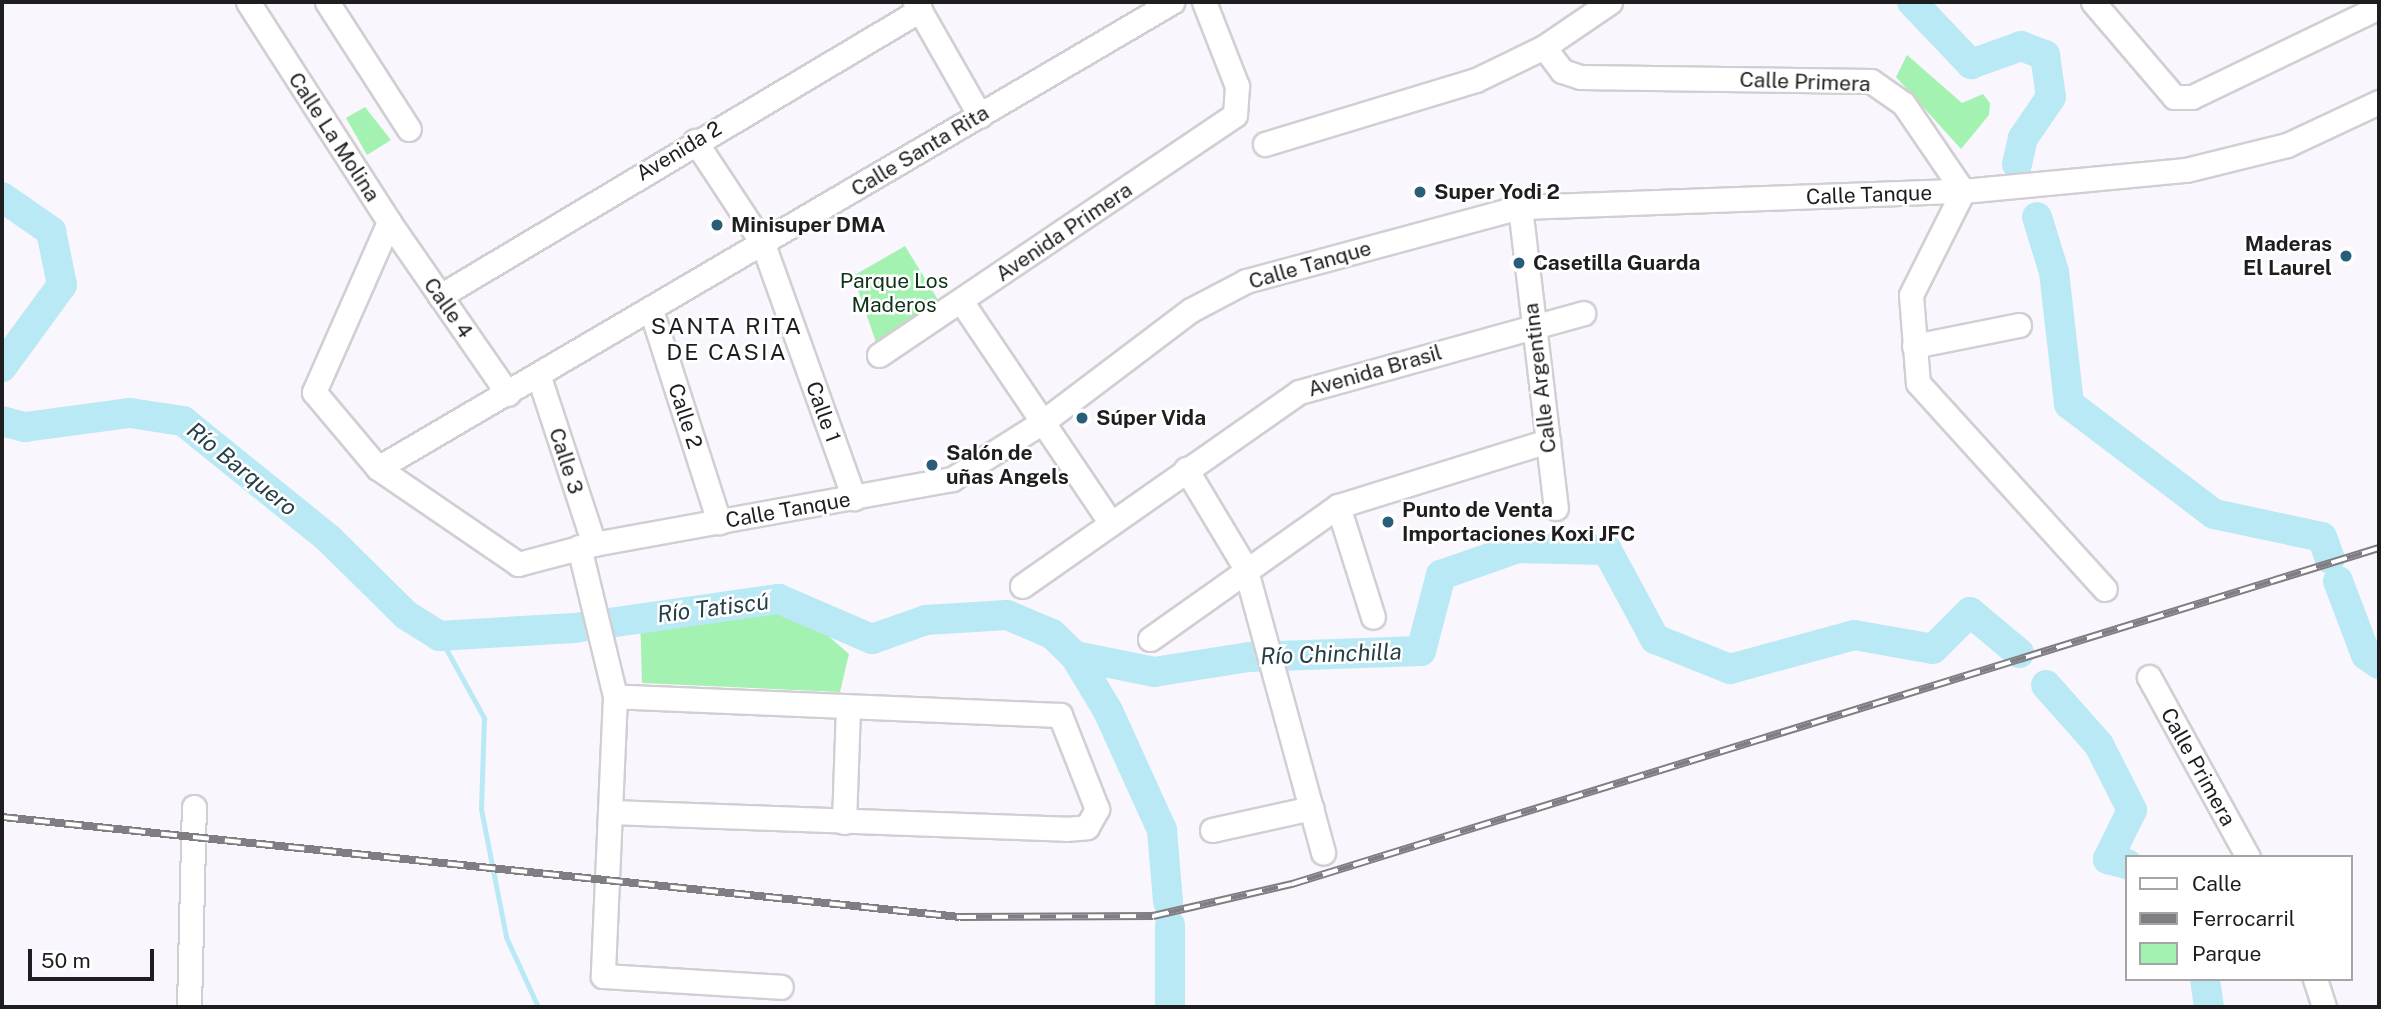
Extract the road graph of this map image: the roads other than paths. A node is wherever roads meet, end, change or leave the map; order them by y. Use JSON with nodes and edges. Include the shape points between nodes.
{"nodes":[{"id":1,"x":248,"y":2,"type":"edge"},
{"id":2,"x":327,"y":2,"type":"edge"},
{"id":3,"x":1172,"y":2,"type":"edge"},
{"id":4,"x":1204,"y":2,"type":"edge"},
{"id":5,"x":1610,"y":2,"type":"edge"},
{"id":6,"x":2093,"y":2,"type":"edge"},
{"id":7,"x":918,"y":6,"type":"edge"},
{"id":8,"x":2379,"y":7,"type":"edge"},
{"id":9,"x":1544,"y":47,"type":"junction"},
{"id":10,"x":2379,"y":102,"type":"edge"},
{"id":11,"x":980,"y":116,"type":"junction"},
{"id":12,"x":410,"y":129,"type":"dead end"},
{"id":13,"x":695,"y":141,"type":"junction"},
{"id":14,"x":1265,"y":144,"type":"dead end"},
{"id":15,"x":1963,"y":191,"type":"junction"},
{"id":16,"x":1520,"y":207,"type":"junction"},
{"id":17,"x":389,"y":222,"type":"junction"},
{"id":18,"x":763,"y":244,"type":"junction"},
{"id":19,"x":440,"y":296,"type":"junction"},
{"id":20,"x":961,"y":301,"type":"junction"},
{"id":21,"x":651,"y":310,"type":"junction"},
{"id":22,"x":1583,"y":313,"type":"dead end"},
{"id":23,"x":1534,"y":325,"type":"junction"},
{"id":24,"x":2019,"y":325,"type":"dead end"},
{"id":25,"x":1914,"y":345,"type":"junction"},
{"id":26,"x":879,"y":355,"type":"dead end"},
{"id":27,"x":539,"y":377,"type":"junction"},
{"id":28,"x":314,"y":393,"type":"joint"},
{"id":29,"x":508,"y":394,"type":"junction"},
{"id":30,"x":1044,"y":421,"type":"junction"},
{"id":31,"x":1548,"y":442,"type":"junction"},
{"id":32,"x":378,"y":468,"type":"junction"},
{"id":33,"x":1186,"y":470,"type":"junction"},
{"id":34,"x":854,"y":498,"type":"junction"},
{"id":35,"x":1338,"y":506,"type":"junction"},
{"id":36,"x":1556,"y":508,"type":"dead end"},
{"id":37,"x":719,"y":522,"type":"junction"},
{"id":38,"x":1111,"y":523,"type":"junction"},
{"id":39,"x":587,"y":546,"type":"junction"},
{"id":40,"x":1245,"y":567,"type":"junction"},
{"id":41,"x":1022,"y":586,"type":"dead end"},
{"id":42,"x":2105,"y":589,"type":"dead end"},
{"id":43,"x":1373,"y":617,"type":"dead end"},
{"id":44,"x":1150,"y":639,"type":"dead end"},
{"id":45,"x":2149,"y":677,"type":"dead end"},
{"id":46,"x":615,"y":696,"type":"junction"},
{"id":47,"x":848,"y":709,"type":"junction"},
{"id":48,"x":194,"y":807,"type":"dead end"},
{"id":49,"x":1312,"y":808,"type":"junction"},
{"id":50,"x":611,"y":812,"type":"junction"},
{"id":51,"x":844,"y":822,"type":"junction"},
{"id":52,"x":1212,"y":830,"type":"dead end"},
{"id":53,"x":1324,"y":853,"type":"dead end"},
{"id":54,"x":2247,"y":855,"type":"edge"},
{"id":55,"x":771,"y":981,"type":"dead end"},
{"id":56,"x":2316,"y":981,"type":"edge"},
{"id":57,"x":189,"y":1007,"type":"edge"},
{"id":58,"x":2324,"y":1007,"type":"edge"}],
"edges":[{"from":1,"to":17,"type":"street","name":"Calle La Molina"},
{"from":2,"to":12,"type":"street"},
{"from":3,"to":11,"type":"street","name":"Calle Santa Rita"},
{"from":4,"to":20,"type":"street","name":"Avenida Primera","via":[[1240,101],[1236,115]]},
{"from":5,"to":9,"type":"street"},
{"from":6,"to":8,"type":"street","via":[[2174,97],[2192,97]]},
{"from":7,"to":11,"type":"street"},
{"from":7,"to":13,"type":"street","name":"Avenida 2"},
{"from":9,"to":14,"type":"street","via":[[1476,80]]},
{"from":9,"to":15,"type":"street","name":"Calle Primera","via":[[1562,71],[1580,77],[1871,81],[1903,103]]},
{"from":10,"to":15,"type":"street","name":"Calle Tanque","via":[[2287,145],[2186,170]]},
{"from":11,"to":18,"type":"street","name":"Calle Santa Rita"},
{"from":13,"to":18,"type":"street","name":"Calle 1"},
{"from":13,"to":19,"type":"street","name":"Avenida 2"},
{"from":15,"to":16,"type":"street","name":"Calle Tanque"},
{"from":15,"to":25,"type":"street","via":[[1911,295]]},
{"from":16,"to":23,"type":"street","name":"Calle Argentina"},
{"from":16,"to":30,"type":"street","name":"Calle Tanque","via":[[1246,281],[1191,310]]},
{"from":17,"to":19,"type":"street","name":"Calle 4"},
{"from":17,"to":28,"type":"street","name":"Calle La Molina"},
{"from":18,"to":21,"type":"street","name":"Calle Santa Rita"},
{"from":18,"to":34,"type":"street","name":"Calle 1"},
{"from":19,"to":29,"type":"street","name":"Calle 4"},
{"from":20,"to":26,"type":"street","name":"Avenida Primera"},
{"from":20,"to":30,"type":"street"},
{"from":21,"to":27,"type":"street","name":"Calle Santa Rita"},
{"from":21,"to":37,"type":"street","name":"Calle 2"},
{"from":22,"to":23,"type":"street","name":"Avenida Brasil"},
{"from":23,"to":31,"type":"street","name":"Calle Argentina"},
{"from":23,"to":33,"type":"street","name":"Avenida Brasil","via":[[1300,392]]},
{"from":24,"to":25,"type":"street"},
{"from":25,"to":42,"type":"street","via":[[1918,383]]},
{"from":27,"to":29,"type":"street","name":"Calle Santa Rita"},
{"from":27,"to":39,"type":"street","name":"Calle 3"},
{"from":28,"to":32,"type":"street","name":"Calle Tanque"},
{"from":29,"to":32,"type":"street","name":"Calle Santa Rita"},
{"from":30,"to":34,"type":"street","name":"Calle Tanque","via":[[952,479]]},
{"from":30,"to":38,"type":"street"},
{"from":31,"to":35,"type":"street"},
{"from":31,"to":36,"type":"street","name":"Calle Argentina"},
{"from":32,"to":39,"type":"street","name":"Calle Tanque","via":[[502,558],[519,564]]},
{"from":33,"to":38,"type":"street","name":"Avenida Brasil"},
{"from":33,"to":40,"type":"street"},
{"from":34,"to":37,"type":"street","name":"Calle Tanque"},
{"from":35,"to":40,"type":"street"},
{"from":35,"to":43,"type":"street"},
{"from":37,"to":39,"type":"street","name":"Calle Tanque"},
{"from":38,"to":41,"type":"street","name":"Avenida Brasil"},
{"from":39,"to":46,"type":"street","name":"Calle 3","via":[[593,602]]},
{"from":40,"to":44,"type":"street"},
{"from":40,"to":49,"type":"street","via":[[1271,642]]},
{"from":45,"to":54,"type":"street","name":"Calle Primera"},
{"from":46,"to":47,"type":"street"},
{"from":46,"to":50,"type":"street","name":"Calle 3"},
{"from":47,"to":51,"type":"street"},
{"from":47,"to":51,"type":"street","via":[[1060,715],[1097,809],[1095,820],[1080,829]]},
{"from":48,"to":57,"type":"street"},
{"from":49,"to":52,"type":"street"},
{"from":49,"to":53,"type":"street"},
{"from":50,"to":51,"type":"street"},
{"from":50,"to":55,"type":"street","name":"Calle 3","via":[[594,975]]},
{"from":56,"to":58,"type":"street"}]}
